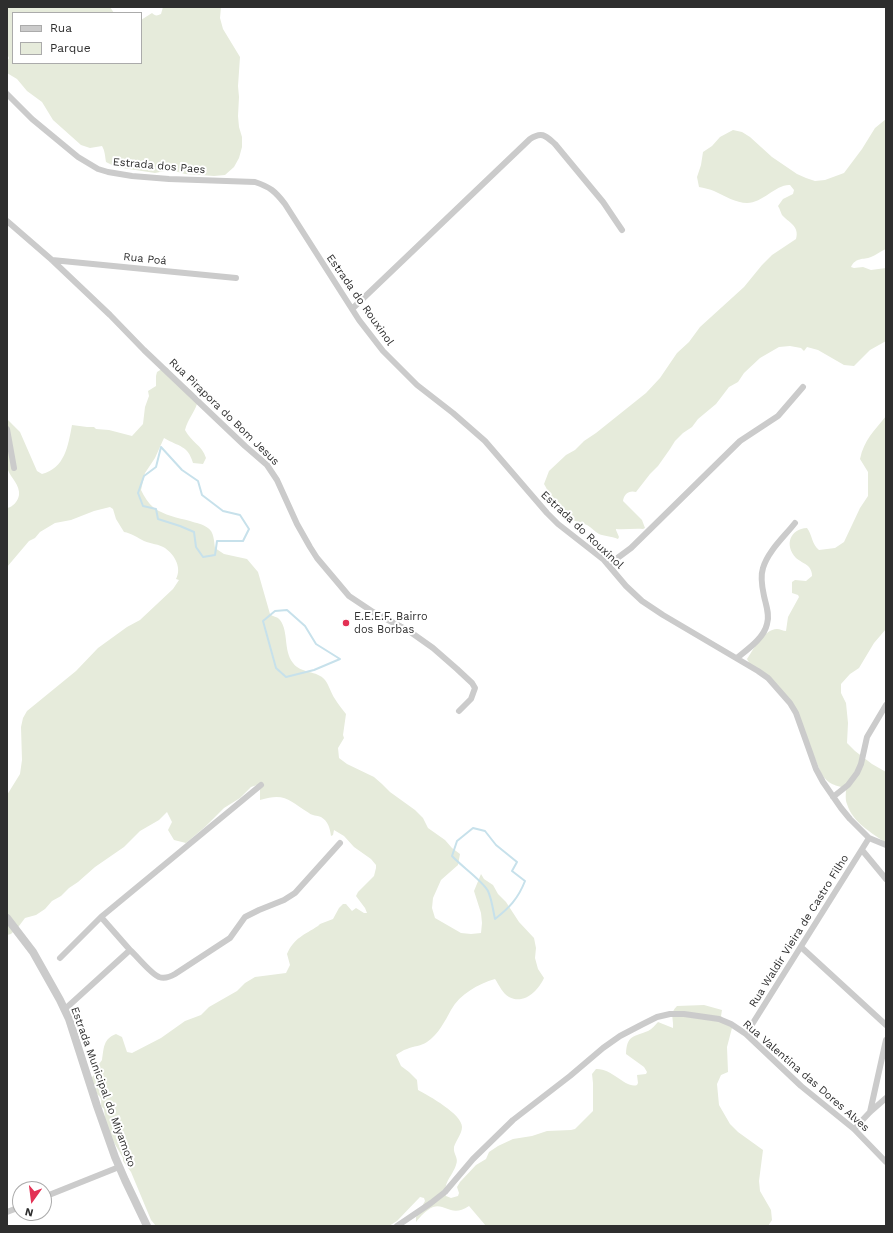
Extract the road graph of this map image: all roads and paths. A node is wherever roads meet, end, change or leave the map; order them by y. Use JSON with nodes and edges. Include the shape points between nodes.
{"nodes":[{"id":1,"x":7,"y":94,"type":"edge"},
{"id":2,"x":216,"y":182,"type":"joint"},
{"id":3,"x":7,"y":221,"type":"edge"},
{"id":4,"x":622,"y":230,"type":"dead end"},
{"id":5,"x":52,"y":260,"type":"junction"},
{"id":6,"x":236,"y":278,"type":"dead end"},
{"id":7,"x":352,"y":308,"type":"junction"},
{"id":8,"x":804,"y":387,"type":"dead end"},
{"id":9,"x":7,"y":429,"type":"edge"},
{"id":10,"x":14,"y":468,"type":"dead end"},
{"id":11,"x":795,"y":523,"type":"dead end"},
{"id":12,"x":608,"y":565,"type":"junction"},
{"id":13,"x":737,"y":658,"type":"junction"},
{"id":14,"x":886,"y":705,"type":"edge"},
{"id":15,"x":459,"y":711,"type":"dead end"},
{"id":16,"x":261,"y":785,"type":"dead end"},
{"id":17,"x":833,"y":797,"type":"junction"},
{"id":18,"x":869,"y":838,"type":"junction"},
{"id":19,"x":340,"y":844,"type":"dead end"},
{"id":20,"x":886,"y":845,"type":"edge"},
{"id":21,"x":862,"y":850,"type":"junction"},
{"id":22,"x":886,"y":879,"type":"edge"},
{"id":23,"x":101,"y":917,"type":"junction"},
{"id":24,"x":7,"y":918,"type":"edge"},
{"id":25,"x":801,"y":948,"type":"junction"},
{"id":26,"x":130,"y":950,"type":"junction"},
{"id":27,"x":60,"y":958,"type":"dead end"},
{"id":28,"x":64,"y":1010,"type":"junction"},
{"id":29,"x":886,"y":1025,"type":"edge"},
{"id":30,"x":746,"y":1034,"type":"junction"},
{"id":31,"x":886,"y":1040,"type":"edge"},
{"id":32,"x":886,"y":1098,"type":"edge"},
{"id":33,"x":870,"y":1112,"type":"junction"},
{"id":34,"x":854,"y":1129,"type":"junction"},
{"id":35,"x":886,"y":1162,"type":"edge"},
{"id":36,"x":119,"y":1167,"type":"junction"},
{"id":37,"x":52,"y":1194,"type":"edge"},
{"id":38,"x":147,"y":1226,"type":"edge"},
{"id":39,"x":397,"y":1226,"type":"edge"}],
"edges":[{"from":1,"to":2,"type":"street","name":"Estrada dos Paes","via":[[78,157],[98,169],[132,176]]},
{"from":2,"to":7,"type":"street","name":"Estrada do Rouxinol","via":[[255,182],[273,190],[285,204]]},
{"from":3,"to":5,"type":"street","name":"Rua Pirapora do Bom Jesus"},
{"from":4,"to":7,"type":"street","via":[[603,202],[555,144],[542,135],[536,135]]},
{"from":5,"to":6,"type":"street","name":"Rua Poá"},
{"from":5,"to":15,"type":"street","name":"Rua Pirapora do Bom Jesus","via":[[267,465],[310,547],[349,596],[409,631],[433,648],[472,683],[475,688],[471,699]]},
{"from":7,"to":12,"type":"street","name":"Estrada do Rouxinol","via":[[393,362],[485,441],[547,513]]},
{"from":8,"to":12,"type":"street","via":[[778,416],[740,441],[631,548]]},
{"from":9,"to":10,"type":"street"},
{"from":11,"to":13,"type":"street","via":[[767,558],[763,568],[768,623],[751,647]]},
{"from":12,"to":13,"type":"street","name":"Estrada do Rouxinol","via":[[634,594],[647,604]]},
{"from":13,"to":17,"type":"street","name":"Estrada do Rouxinol","via":[[768,678],[790,703],[816,769]]},
{"from":14,"to":17,"type":"street","via":[[867,737],[857,773],[848,785]]},
{"from":16,"to":23,"type":"street"},
{"from":17,"to":18,"type":"street","name":"Estrada do Rouxinol"},
{"from":18,"to":20,"type":"street","name":"Estrada do Rouxinol"},
{"from":18,"to":21,"type":"street","name":"Rua Waldir Vieira de Castro Filho"},
{"from":19,"to":26,"type":"street","via":[[295,893],[245,917],[230,938],[170,977],[159,977]]},
{"from":21,"to":22,"type":"street"},
{"from":21,"to":25,"type":"street","name":"Rua Waldir Vieira de Castro Filho"},
{"from":23,"to":26,"type":"street"},
{"from":23,"to":27,"type":"street"},
{"from":24,"to":28,"type":"street","name":"Estrada Municipal do Miyamoto","via":[[33,952]]},
{"from":25,"to":29,"type":"street"},
{"from":25,"to":30,"type":"street","name":"Rua Waldir Vieira de Castro Filho"},
{"from":26,"to":28,"type":"street"},
{"from":28,"to":36,"type":"street","name":"Estrada Municipal do Miyamoto"},
{"from":30,"to":34,"type":"street","name":"Rua Valentina das Dores Alves","via":[[801,1086]]},
{"from":30,"to":39,"type":"street","name":"Rua Valentina das Dores Alves","via":[[719,1019],[670,1014],[620,1036],[513,1120],[444,1192]]},
{"from":31,"to":33,"type":"street"},
{"from":32,"to":33,"type":"street"},
{"from":33,"to":34,"type":"street"},
{"from":34,"to":35,"type":"street","name":"Rua Valentina das Dores Alves"},
{"from":36,"to":37,"type":"street"},
{"from":36,"to":38,"type":"street","name":"Estrada Municipal do Miyamoto"}]}
